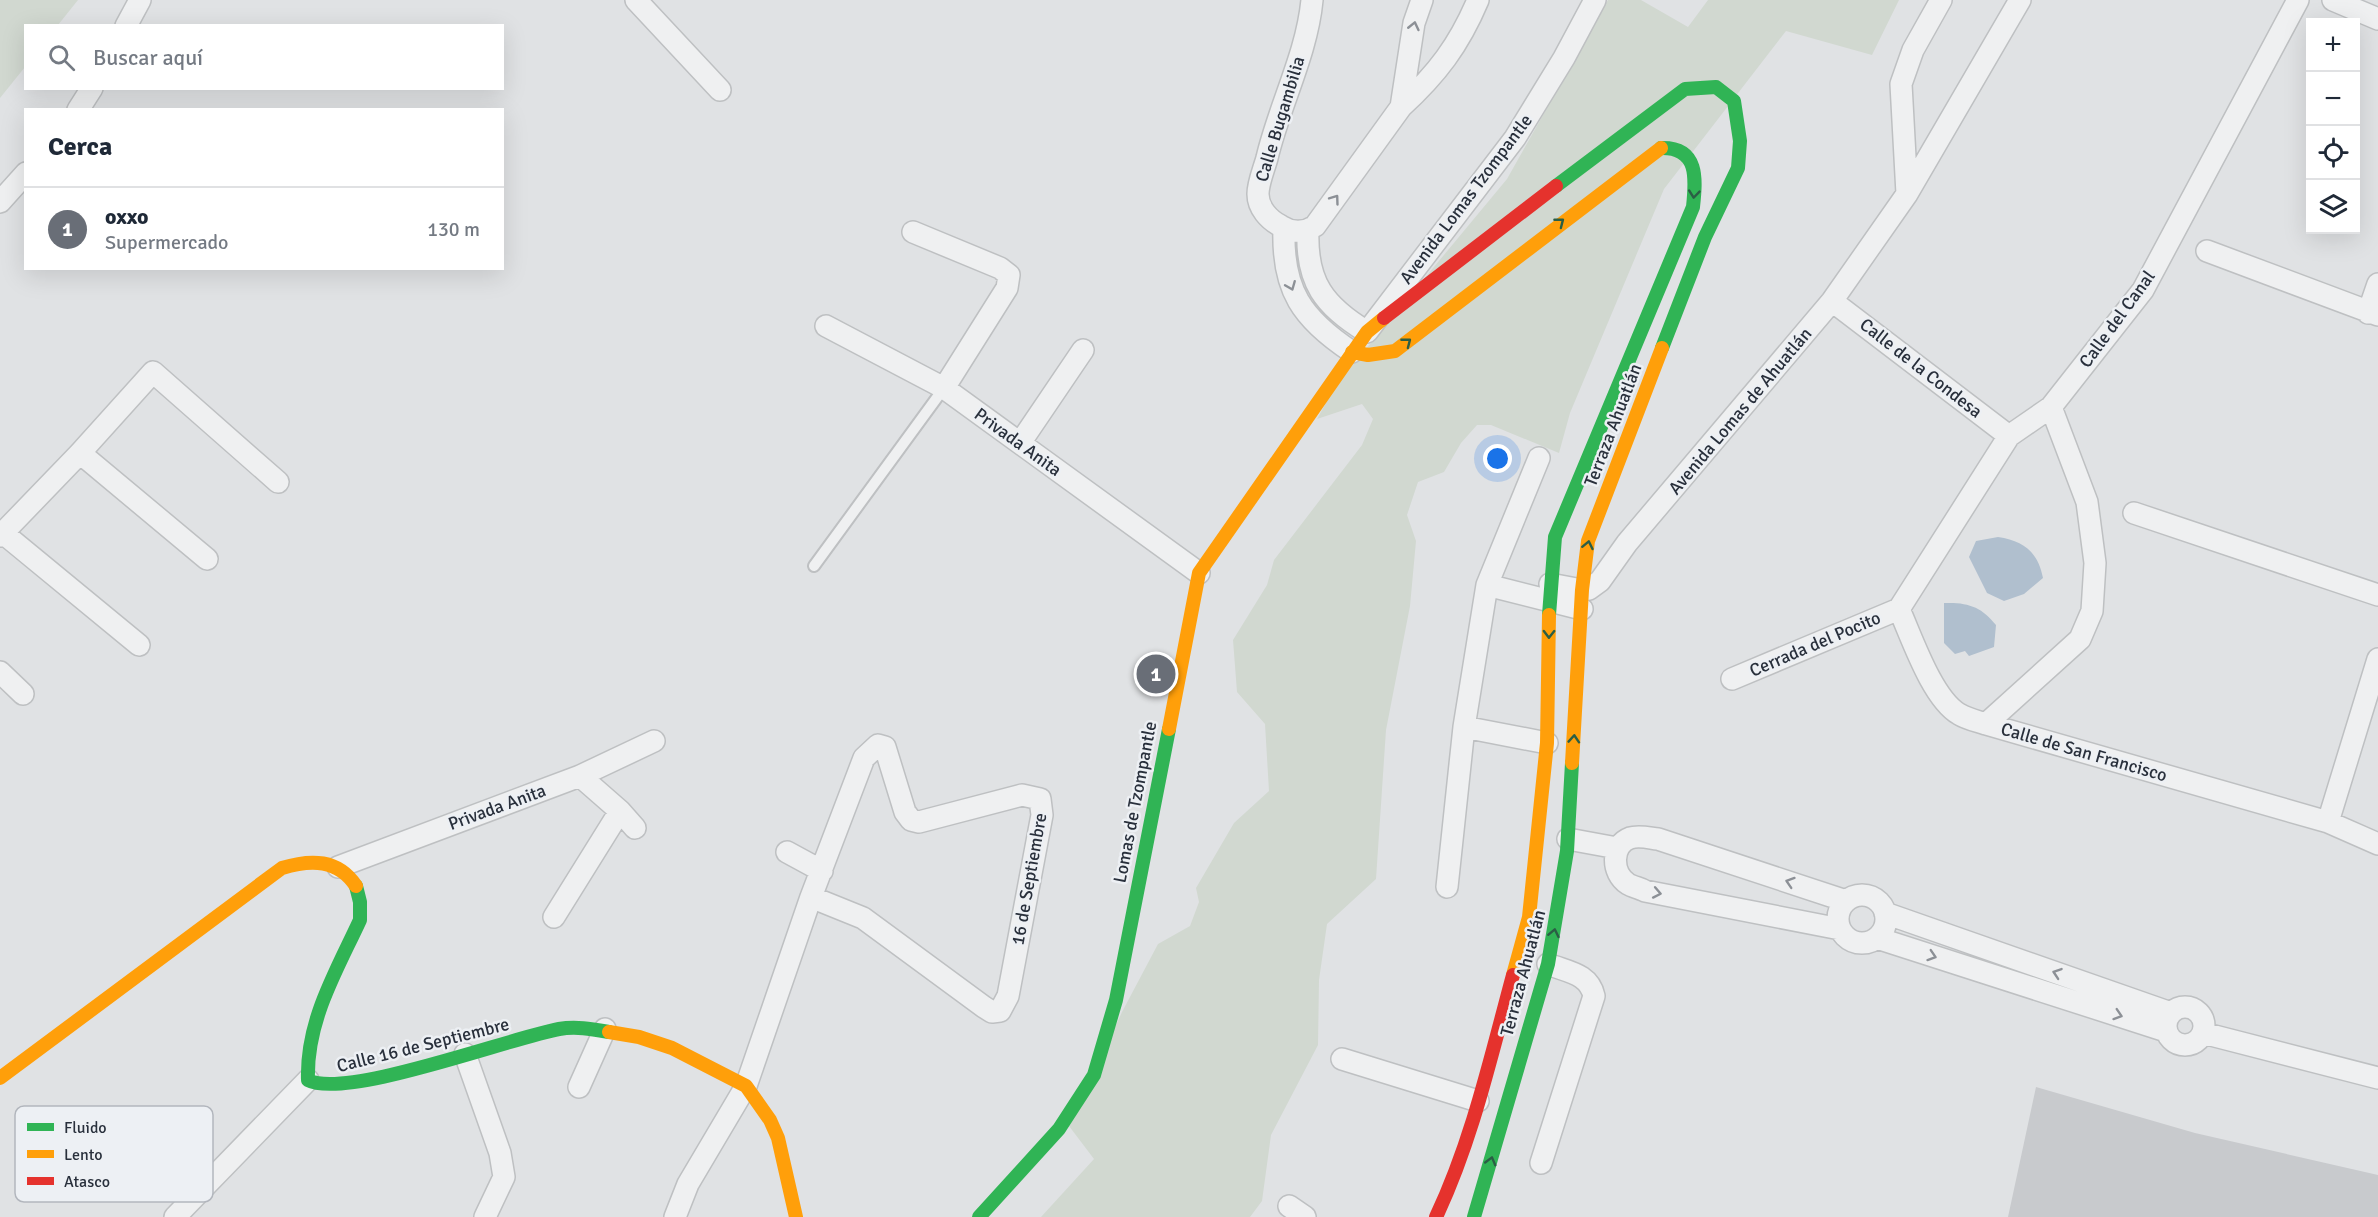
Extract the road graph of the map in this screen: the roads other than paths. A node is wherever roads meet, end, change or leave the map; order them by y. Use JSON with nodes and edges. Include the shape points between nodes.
{"nodes":[{"id":1,"x":140,"y":0,"type":"edge"},
{"id":2,"x":636,"y":0,"type":"edge"},
{"id":3,"x":1312,"y":0,"type":"edge"},
{"id":4,"x":1422,"y":0,"type":"edge"},
{"id":5,"x":1478,"y":0,"type":"edge"},
{"id":6,"x":1595,"y":0,"type":"edge"},
{"id":7,"x":1941,"y":0,"type":"edge"},
{"id":8,"x":2020,"y":0,"type":"edge"},
{"id":9,"x":2298,"y":0,"type":"edge"},
{"id":10,"x":2333,"y":0,"type":"edge"},
{"id":11,"x":2378,"y":19,"type":"edge"},
{"id":12,"x":127,"y":24,"type":"edge"},
{"id":13,"x":91,"y":90,"type":"edge"},
{"id":14,"x":720,"y":90,"type":"dead end"},
{"id":15,"x":1401,"y":107,"type":"junction"},
{"id":16,"x":79,"y":108,"type":"edge"},
{"id":17,"x":24,"y":175,"type":"edge"},
{"id":18,"x":1907,"y":194,"type":"junction"},
{"id":19,"x":0,"y":202,"type":"edge"},
{"id":20,"x":1295,"y":230,"type":"junction"},
{"id":21,"x":914,"y":231,"type":"dead end"},
{"id":22,"x":2206,"y":251,"type":"dead end"},
{"id":23,"x":2378,"y":284,"type":"edge"},
{"id":24,"x":1832,"y":301,"type":"junction"},
{"id":25,"x":2373,"y":314,"type":"edge"},
{"id":26,"x":826,"y":326,"type":"dead end"},
{"id":27,"x":1367,"y":332,"type":"junction"},
{"id":28,"x":1083,"y":350,"type":"dead end"},
{"id":29,"x":1352,"y":352,"type":"junction"},
{"id":30,"x":944,"y":388,"type":"junction"},
{"id":31,"x":2051,"y":407,"type":"junction"},
{"id":32,"x":2009,"y":436,"type":"junction"},
{"id":33,"x":1020,"y":443,"type":"junction"},
{"id":34,"x":80,"y":453,"type":"junction"},
{"id":35,"x":1539,"y":458,"type":"dead end"},
{"id":36,"x":278,"y":482,"type":"dead end"},
{"id":37,"x":2134,"y":513,"type":"dead end"},
{"id":38,"x":1,"y":535,"type":"edge"},
{"id":39,"x":207,"y":559,"type":"dead end"},
{"id":40,"x":814,"y":566,"type":"dead end"},
{"id":41,"x":1199,"y":573,"type":"junction"},
{"id":42,"x":1487,"y":585,"type":"junction"},
{"id":43,"x":1550,"y":593,"type":"junction"},
{"id":44,"x":2378,"y":595,"type":"edge"},
{"id":45,"x":1582,"y":600,"type":"junction"},
{"id":46,"x":1899,"y":609,"type":"junction"},
{"id":47,"x":139,"y":645,"type":"dead end"},
{"id":48,"x":2378,"y":659,"type":"edge"},
{"id":49,"x":0,"y":672,"type":"edge"},
{"id":50,"x":1732,"y":679,"type":"dead end"},
{"id":51,"x":23,"y":694,"type":"dead end"},
{"id":52,"x":1986,"y":724,"type":"junction"},
{"id":53,"x":1464,"y":727,"type":"junction"},
{"id":54,"x":654,"y":741,"type":"dead end"},
{"id":55,"x":1546,"y":743,"type":"junction"},
{"id":56,"x":580,"y":776,"type":"junction"},
{"id":57,"x":620,"y":811,"type":"junction"},
{"id":58,"x":2328,"y":822,"type":"junction"},
{"id":59,"x":635,"y":828,"type":"dead end"},
{"id":60,"x":2378,"y":844,"type":"edge"},
{"id":61,"x":1567,"y":845,"type":"junction"},
{"id":62,"x":787,"y":852,"type":"dead end"},
{"id":63,"x":1616,"y":854,"type":"junction"},
{"id":64,"x":338,"y":867,"type":"junction"},
{"id":65,"x":822,"y":871,"type":"junction"},
{"id":66,"x":1447,"y":887,"type":"dead end"},
{"id":67,"x":811,"y":897,"type":"junction"},
{"id":68,"x":1846,"y":901,"type":"junction"},
{"id":69,"x":1885,"y":913,"type":"junction"},
{"id":70,"x":554,"y":917,"type":"dead end"},
{"id":71,"x":1840,"y":929,"type":"junction"},
{"id":72,"x":1876,"y":938,"type":"junction"},
{"id":73,"x":1548,"y":964,"type":"junction"},
{"id":74,"x":2169,"y":1022,"type":"junction"},
{"id":75,"x":605,"y":1029,"type":"junction"},
{"id":76,"x":2203,"y":1033,"type":"junction"},
{"id":77,"x":465,"y":1054,"type":"junction"},
{"id":78,"x":1342,"y":1059,"type":"dead end"},
{"id":79,"x":0,"y":1078,"type":"edge"},
{"id":80,"x":2378,"y":1078,"type":"edge"},
{"id":81,"x":308,"y":1080,"type":"junction"},
{"id":82,"x":746,"y":1086,"type":"junction"},
{"id":83,"x":579,"y":1087,"type":"dead end"},
{"id":84,"x":1478,"y":1101,"type":"junction"},
{"id":85,"x":1541,"y":1163,"type":"dead end"},
{"id":86,"x":213,"y":1178,"type":"edge"},
{"id":87,"x":1458,"y":1198,"type":"junction"},
{"id":88,"x":190,"y":1202,"type":"edge"},
{"id":89,"x":1475,"y":1215,"type":"edge"},
{"id":90,"x":175,"y":1217,"type":"edge"},
{"id":91,"x":485,"y":1217,"type":"edge"},
{"id":92,"x":675,"y":1217,"type":"edge"},
{"id":93,"x":796,"y":1217,"type":"edge"},
{"id":94,"x":979,"y":1217,"type":"edge"},
{"id":95,"x":1436,"y":1217,"type":"edge"}],
"edges":[{"from":1,"to":12,"type":"street"},
{"from":2,"to":14,"type":"street"},
{"from":3,"to":20,"type":"street","name":"Calle Bugambilia","via":[[1258,193],[1267,216]]},
{"from":15,"to":4,"type":"street","one_way":true,"via":[[1414,23]]},
{"from":5,"to":15,"type":"street","via":[[1462,37],[1431,80]]},
{"from":6,"to":27,"type":"street","name":"Avenida Lomas Tzompantle","via":[[1515,138]]},
{"from":7,"to":18,"type":"street","via":[[1913,50],[1901,84]]},
{"from":8,"to":18,"type":"street","name":"Avenida Lomas de Ahuatlán"},
{"from":9,"to":31,"type":"street","name":"Calle del Canal","via":[[2143,290]]},
{"from":10,"to":11,"type":"street"},
{"from":13,"to":16,"type":"street"},
{"from":20,"to":15,"type":"street","one_way":true,"via":[[1315,226]]},
{"from":17,"to":19,"type":"street"},
{"from":18,"to":24,"type":"street","name":"Avenida Lomas de Ahuatlán"},
{"from":20,"to":27,"type":"street","via":[[1307,250],[1317,287],[1342,317]]},
{"from":20,"to":29,"type":"street","one_way":true,"via":[[1283,252],[1295,297],[1324,334]]},
{"from":21,"to":30,"type":"street","via":[[1009,275],[1006,288]]},
{"from":22,"to":25,"type":"street"},
{"from":23,"to":25,"type":"street"},
{"from":24,"to":32,"type":"street","name":"Calle de la Condesa"},
{"from":24,"to":45,"type":"street","name":"Avenida Lomas de Ahuatlán"},
{"from":26,"to":30,"type":"street","name":"Privada Anita"},
{"from":27,"to":29,"type":"street","name":"Lomas de Tzompantle"},
{"from":45,"to":27,"type":"street","name":"Terraza Ahuatlán","one_way":true,"via":[[1588,541],[1705,237],[1738,168],[1739,127],[1734,101],[1716,87],[1685,89]]},
{"from":28,"to":33,"type":"street"},
{"from":29,"to":41,"type":"street","name":"Lomas de Tzompantle"},
{"from":29,"to":43,"type":"street","name":"Terraza Ahuatlán","one_way":true,"via":[[1395,351],[1647,155],[1667,147],[1687,154],[1694,172],[1693,207],[1556,537]]},
{"from":30,"to":33,"type":"street","name":"Privada Anita"},
{"from":30,"to":40,"type":"lane"},
{"from":31,"to":32,"type":"street","name":"Calle del Canal"},
{"from":31,"to":52,"type":"street","via":[[2087,502],[2095,563],[2092,611],[2080,639]]},
{"from":32,"to":46,"type":"street","name":"Calle del Canal"},
{"from":33,"to":41,"type":"street","name":"Privada Anita"},
{"from":34,"to":36,"type":"street","via":[[153,372]]},
{"from":34,"to":38,"type":"street"},
{"from":34,"to":39,"type":"street"},
{"from":35,"to":42,"type":"street"},
{"from":37,"to":44,"type":"street"},
{"from":38,"to":47,"type":"street"},
{"from":41,"to":94,"type":"street","name":"Lomas de Tzompantle","via":[[1116,1000],[1094,1075],[1059,1130]]},
{"from":42,"to":43,"type":"street"},
{"from":42,"to":53,"type":"street"},
{"from":43,"to":45,"type":"street"},
{"from":43,"to":55,"type":"street","name":"Terraza Ahuatlán","one_way":true},
{"from":61,"to":45,"type":"street","name":"Terraza Ahuatlán","one_way":true},
{"from":46,"to":50,"type":"street","name":"Cerrada del Pocito"},
{"from":46,"to":52,"type":"street","name":"Calle de San Francisco","via":[[1944,700],[1958,714]]},
{"from":48,"to":58,"type":"street"},
{"from":49,"to":51,"type":"street"},
{"from":52,"to":58,"type":"street","name":"Calle de San Francisco"},
{"from":53,"to":55,"type":"street"},
{"from":53,"to":66,"type":"street"},
{"from":54,"to":56,"type":"street","name":"Privada Anita"},
{"from":55,"to":84,"type":"street","name":"Terraza Ahuatlán","via":[[1529,917]]},
{"from":56,"to":57,"type":"street"},
{"from":56,"to":64,"type":"street","name":"Privada Anita"},
{"from":57,"to":59,"type":"street"},
{"from":57,"to":70,"type":"street"},
{"from":58,"to":60,"type":"street","name":"Calle de San Francisco"},
{"from":61,"to":63,"type":"street"},
{"from":73,"to":61,"type":"street","name":"Terraza Ahuatlán","one_way":true},
{"from":62,"to":65,"type":"street"},
{"from":68,"to":63,"type":"street","one_way":true,"via":[[1658,839],[1638,836],[1623,842]]},
{"from":63,"to":71,"type":"street","one_way":true,"via":[[1620,876],[1645,891]]},
{"from":64,"to":79,"type":"street","via":[[311,861],[282,868]]},
{"from":64,"to":81,"type":"street","via":[[358,890],[360,920],[312,1028],[306,1064]]},
{"from":65,"to":67,"type":"street","name":"16 de Septiembre"},
{"from":65,"to":67,"type":"street","name":"16 de Septiembre","via":[[864,758],[878,745],[889,754],[905,812],[911,820],[920,822],[1023,795],[1040,799],[1043,807],[1008,996],[1000,1011],[984,1007],[863,918]]},
{"from":67,"to":82,"type":"street","name":"16 de Septiembre"},
{"from":68,"to":69,"type":"street","via":[[1869,896]]},
{"from":68,"to":71,"type":"street","via":[[1838,914]]},
{"from":69,"to":72,"type":"street","via":[[1885,927]]},
{"from":74,"to":69,"type":"street","one_way":true},
{"from":71,"to":72,"type":"street","via":[[1856,943]]},
{"from":72,"to":74,"type":"street","one_way":true},
{"from":73,"to":85,"type":"street","via":[[1585,978],[1592,984],[1594,996]]},
{"from":89,"to":73,"type":"street","name":"Terraza Ahuatlán","one_way":true},
{"from":74,"to":76,"type":"street","via":[[2173,1041],[2184,1045],[2196,1042]]},
{"from":74,"to":76,"type":"street","via":[[2183,1008],[2195,1010],[2203,1020]]},
{"from":75,"to":77,"type":"street","name":"Calle 16 de Septiembre","via":[[559,1029]]},
{"from":75,"to":82,"type":"street","name":"Calle 16 de Septiembre","via":[[672,1048]]},
{"from":75,"to":83,"type":"street"},
{"from":76,"to":80,"type":"street"},
{"from":77,"to":81,"type":"street","name":"Calle 16 de Septiembre","via":[[341,1084],[317,1085]]},
{"from":77,"to":91,"type":"street","via":[[500,1153],[504,1177]]},
{"from":78,"to":84,"type":"street"},
{"from":81,"to":86,"type":"street"},
{"from":82,"to":92,"type":"street","name":"16 de Septiembre","via":[[688,1184]]},
{"from":82,"to":93,"type":"street","name":"Calle 16 de Septiembre","via":[[770,1119],[778,1138]]},
{"from":84,"to":87,"type":"street","name":"Terraza Ahuatlán"},
{"from":87,"to":89,"type":"street"},
{"from":87,"to":95,"type":"street","name":"Terraza Ahuatlán"},
{"from":88,"to":90,"type":"street"}]}
